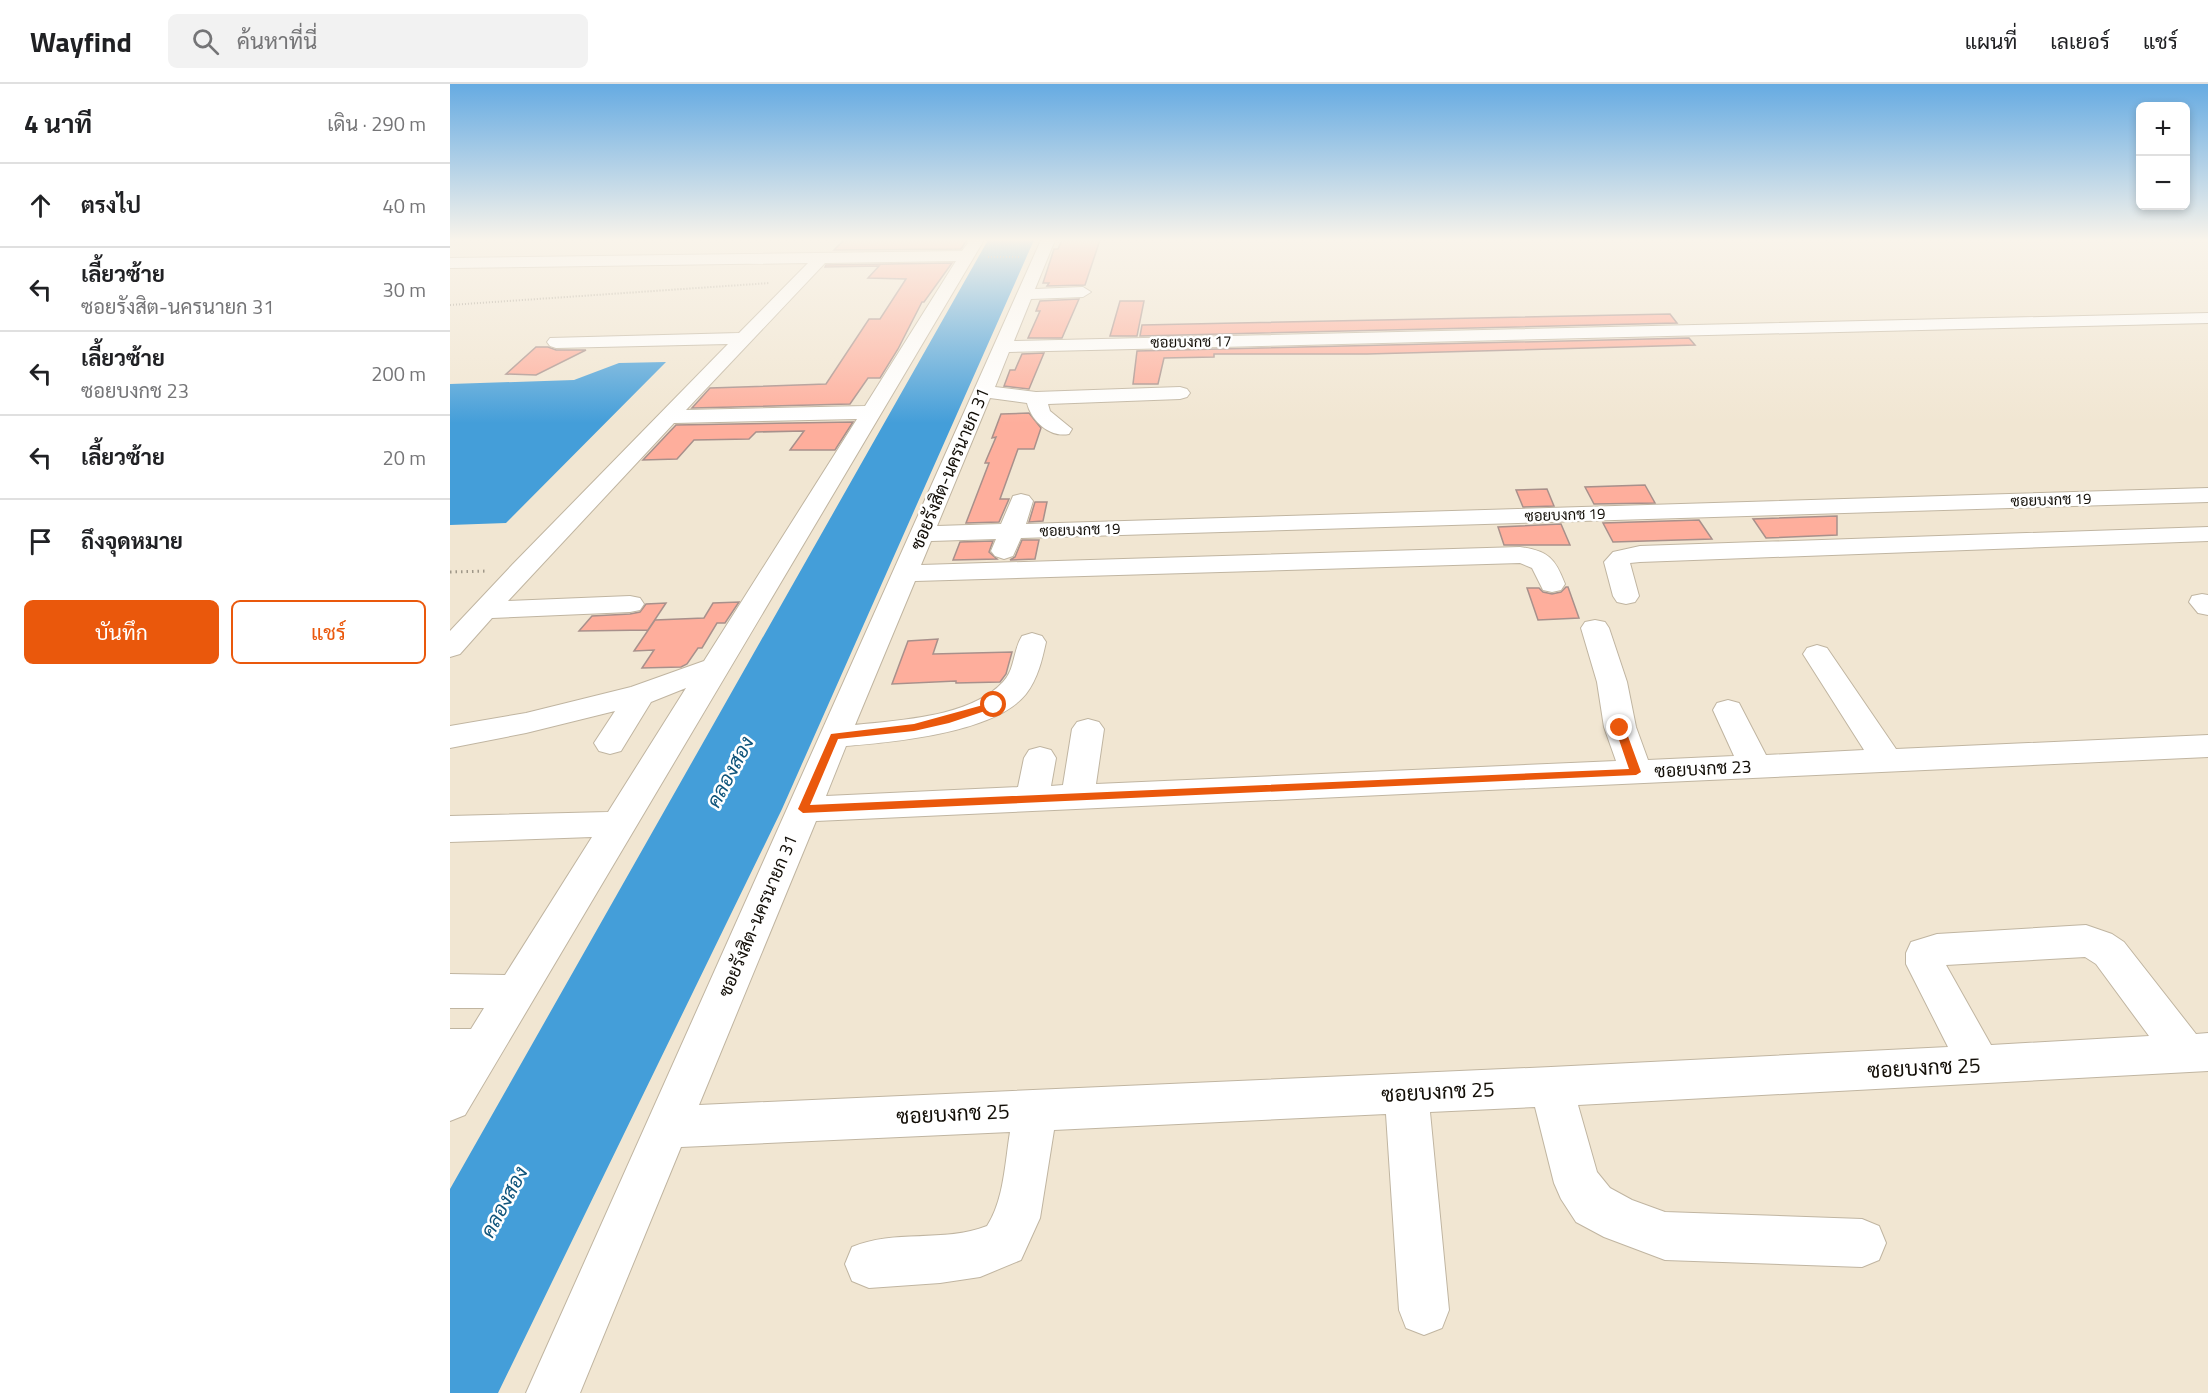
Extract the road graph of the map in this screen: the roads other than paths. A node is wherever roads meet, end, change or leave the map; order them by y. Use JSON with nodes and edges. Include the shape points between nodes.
{"nodes":[{"id":1,"x":779,"y":301,"type":"edge"},
{"id":2,"x":945,"y":301,"type":"edge"},
{"id":3,"x":1022,"y":301,"type":"edge"},
{"id":4,"x":2208,"y":318,"type":"edge"},
{"id":5,"x":743,"y":338,"type":"junction"},
{"id":6,"x":556,"y":342,"type":"dead end"},
{"id":7,"x":1003,"y":347,"type":"junction"},
{"id":8,"x":984,"y":391,"type":"junction"},
{"id":9,"x":1180,"y":393,"type":"dead end"},
{"id":10,"x":1036,"y":398,"type":"junction"},
{"id":11,"x":873,"y":412,"type":"junction"},
{"id":12,"x":707,"y":416,"type":"junction"},
{"id":13,"x":668,"y":417,"type":"junction"},
{"id":14,"x":1061,"y":429,"type":"dead end"},
{"id":15,"x":729,"y":430,"type":"dead end"},
{"id":16,"x":2208,"y":495,"type":"edge"},
{"id":17,"x":1021,"y":501,"type":"dead end"},
{"id":18,"x":1012,"y":532,"type":"junction"},
{"id":19,"x":923,"y":534,"type":"junction"},
{"id":20,"x":2208,"y":534,"type":"edge"},
{"id":21,"x":1000,"y":560,"type":"dead end"},
{"id":22,"x":906,"y":573,"type":"junction"},
{"id":23,"x":1552,"y":584,"type":"dead end"},
{"id":24,"x":1626,"y":596,"type":"dead end"},
{"id":25,"x":630,"y":604,"type":"dead end"},
{"id":26,"x":484,"y":610,"type":"junction"},
{"id":27,"x":1595,"y":628,"type":"dead end"},
{"id":28,"x":1032,"y":642,"type":"dead end"},
{"id":29,"x":450,"y":648,"type":"edge"},
{"id":30,"x":1817,"y":654,"type":"dead end"},
{"id":31,"x":715,"y":667,"type":"junction"},
{"id":32,"x":640,"y":695,"type":"junction"},
{"id":33,"x":1728,"y":710,"type":"dead end"},
{"id":34,"x":1088,"y":729,"type":"dead end"},
{"id":35,"x":835,"y":736,"type":"junction"},
{"id":36,"x":450,"y":737,"type":"edge"},
{"id":37,"x":610,"y":743,"type":"dead end"},
{"id":38,"x":2208,"y":746,"type":"edge"},
{"id":39,"x":1040,"y":758,"type":"dead end"},
{"id":40,"x":1887,"y":761,"type":"junction"},
{"id":41,"x":1755,"y":766,"type":"junction"},
{"id":42,"x":1636,"y":772,"type":"junction"},
{"id":43,"x":1078,"y":797,"type":"junction"},
{"id":44,"x":1032,"y":799,"type":"junction"},
{"id":45,"x":803,"y":809,"type":"junction"},
{"id":46,"x":619,"y":824,"type":"junction"},
{"id":47,"x":450,"y":829,"type":"edge"},
{"id":48,"x":450,"y":991,"type":"edge"},
{"id":49,"x":516,"y":992,"type":"junction"},
{"id":50,"x":466,"y":1048,"type":"edge"},
{"id":51,"x":2197,"y":1053,"type":"edge"},
{"id":52,"x":1980,"y":1065,"type":"junction"},
{"id":53,"x":1551,"y":1087,"type":"junction"},
{"id":54,"x":1406,"y":1093,"type":"junction"},
{"id":55,"x":451,"y":1098,"type":"edge"},
{"id":56,"x":1035,"y":1110,"type":"junction"},
{"id":57,"x":669,"y":1127,"type":"junction"},
{"id":58,"x":1862,"y":1243,"type":"dead end"},
{"id":59,"x":869,"y":1264,"type":"dead end"},
{"id":60,"x":1424,"y":1310,"type":"dead end"},
{"id":61,"x":553,"y":1393,"type":"edge"}],
"edges":[{"from":1,"to":5,"type":"street"},
{"from":2,"to":11,"type":"street"},
{"from":3,"to":7,"type":"street","name":"ซอยรังสิต-นครนายก 31"},
{"from":4,"to":7,"type":"street","name":"ซอยบงกช 17"},
{"from":5,"to":6,"type":"street"},
{"from":5,"to":13,"type":"street"},
{"from":7,"to":8,"type":"street","name":"ซอยรังสิต-นครนายก 31"},
{"from":8,"to":10,"type":"street"},
{"from":8,"to":19,"type":"street","name":"ซอยรังสิต-นครนายก 31"},
{"from":9,"to":10,"type":"street"},
{"from":10,"to":14,"type":"street","via":[[1040,414]]},
{"from":11,"to":12,"type":"street"},
{"from":11,"to":31,"type":"street"},
{"from":12,"to":13,"type":"street"},
{"from":12,"to":15,"type":"street"},
{"from":13,"to":26,"type":"street"},
{"from":16,"to":18,"type":"street","name":"ซอยบงกช 19"},
{"from":17,"to":18,"type":"street"},
{"from":18,"to":19,"type":"street","name":"ซอยบงกช 19"},
{"from":18,"to":21,"type":"street"},
{"from":19,"to":22,"type":"street","name":"ซอยรังสิต-นครนายก 31"},
{"from":20,"to":24,"type":"street","via":[[1640,554],[1622,557],[1617,562]]},
{"from":22,"to":23,"type":"street","via":[[1520,555],[1537,557]]},
{"from":22,"to":35,"type":"street","name":"ซอยรังสิต-นครนายก 31"},
{"from":25,"to":26,"type":"street"},
{"from":26,"to":29,"type":"street"},
{"from":27,"to":42,"type":"street","via":[[1612,682],[1620,728]]},
{"from":28,"to":35,"type":"street","via":[[1020,681],[994,705],[914,728]]},
{"from":30,"to":40,"type":"street"},
{"from":31,"to":32,"type":"street"},
{"from":31,"to":46,"type":"street"},
{"from":32,"to":36,"type":"street"},
{"from":32,"to":37,"type":"street"},
{"from":33,"to":41,"type":"street"},
{"from":34,"to":43,"type":"street"},
{"from":35,"to":45,"type":"street","name":"ซอยรังสิต-นครนายก 31"},
{"from":38,"to":40,"type":"street","name":"ซอยบงกช 23"},
{"from":39,"to":44,"type":"street"},
{"from":40,"to":41,"type":"street","name":"ซอยบงกช 23"},
{"from":41,"to":42,"type":"street","name":"ซอยบงกช 23"},
{"from":42,"to":43,"type":"street","name":"ซอยบงกช 23"},
{"from":43,"to":44,"type":"street","name":"ซอยบงกช 23"},
{"from":44,"to":45,"type":"street","name":"ซอยบงกช 23"},
{"from":45,"to":57,"type":"street","name":"ซอยรังสิต-นครนายก 31"},
{"from":46,"to":47,"type":"street"},
{"from":46,"to":49,"type":"street"},
{"from":48,"to":49,"type":"street"},
{"from":49,"to":50,"type":"street"},
{"from":50,"to":55,"type":"street"},
{"from":51,"to":52,"type":"street","name":"ซอยบงกช 25"},
{"from":51,"to":52,"type":"street","via":[[2110,953],[2098,945],[2086,941],[1925,953],[1925,964]]},
{"from":52,"to":53,"type":"street","name":"ซอยบงกช 25"},
{"from":53,"to":54,"type":"street","name":"ซอยบงกช 25"},
{"from":53,"to":58,"type":"street","via":[[1577,1183],[1593,1205],[1621,1220],[1665,1236]]},
{"from":54,"to":56,"type":"street","name":"ซอยบงกช 25"},
{"from":54,"to":60,"type":"street"},
{"from":56,"to":57,"type":"street","name":"ซอยบงกช 25"},
{"from":56,"to":59,"type":"street","via":[[1016,1223],[1003,1244],[982,1254]]},
{"from":57,"to":61,"type":"street","name":"ซอยรังสิต-นครนายก 31"}]}
